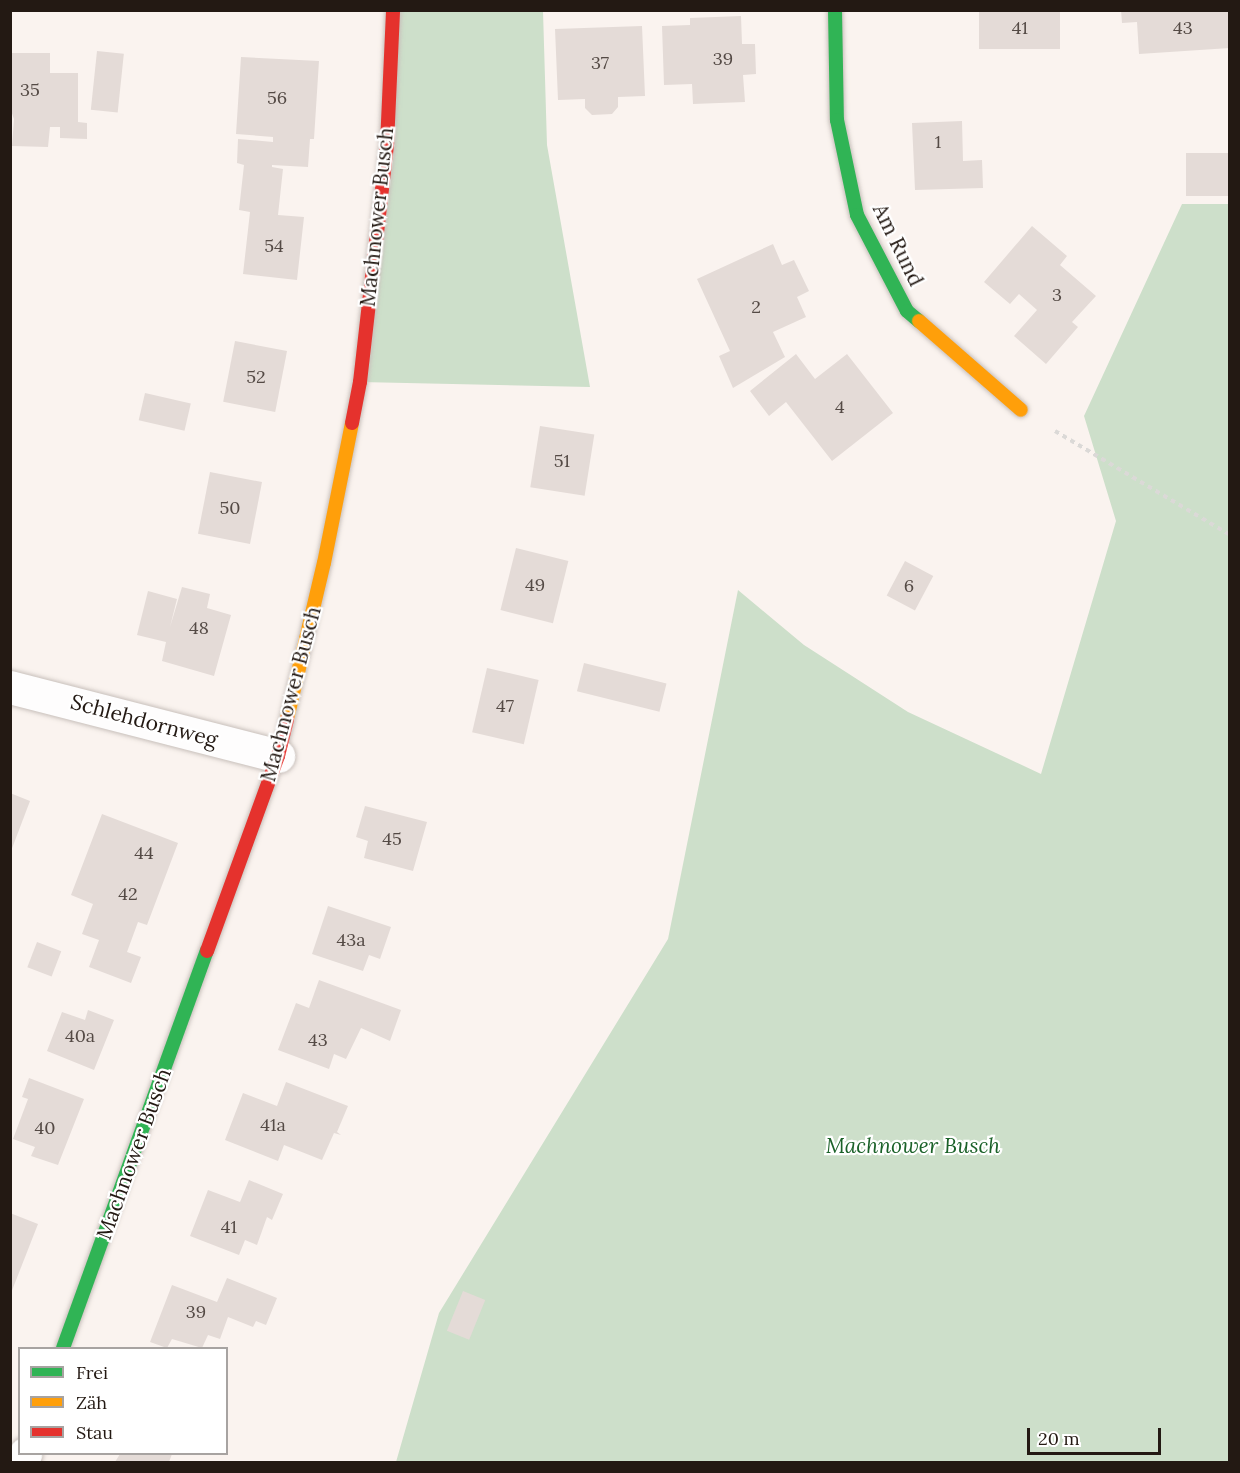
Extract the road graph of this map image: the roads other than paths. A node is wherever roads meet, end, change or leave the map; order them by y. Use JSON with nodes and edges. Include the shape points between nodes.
{"nodes":[{"id":1,"x":393,"y":10,"type":"edge"},
{"id":2,"x":836,"y":10,"type":"edge"},
{"id":3,"x":1021,"y":410,"type":"road end"},
{"id":4,"x":10,"y":687,"type":"edge"},
{"id":5,"x":278,"y":756,"type":"junction"},
{"id":6,"x":63,"y":1347,"type":"edge"}],
"edges":[{"from":1,"to":5,"type":"street","name":"Machnower Busch","via":[[387,144],[360,382],[324,563]]},
{"from":2,"to":3,"type":"street","name":"Am Rund","via":[[837,120],[857,215],[907,311]]},
{"from":4,"to":5,"type":"street","name":"Schlehdornweg"},
{"from":5,"to":6,"type":"street","name":"Machnower Busch"}]}
